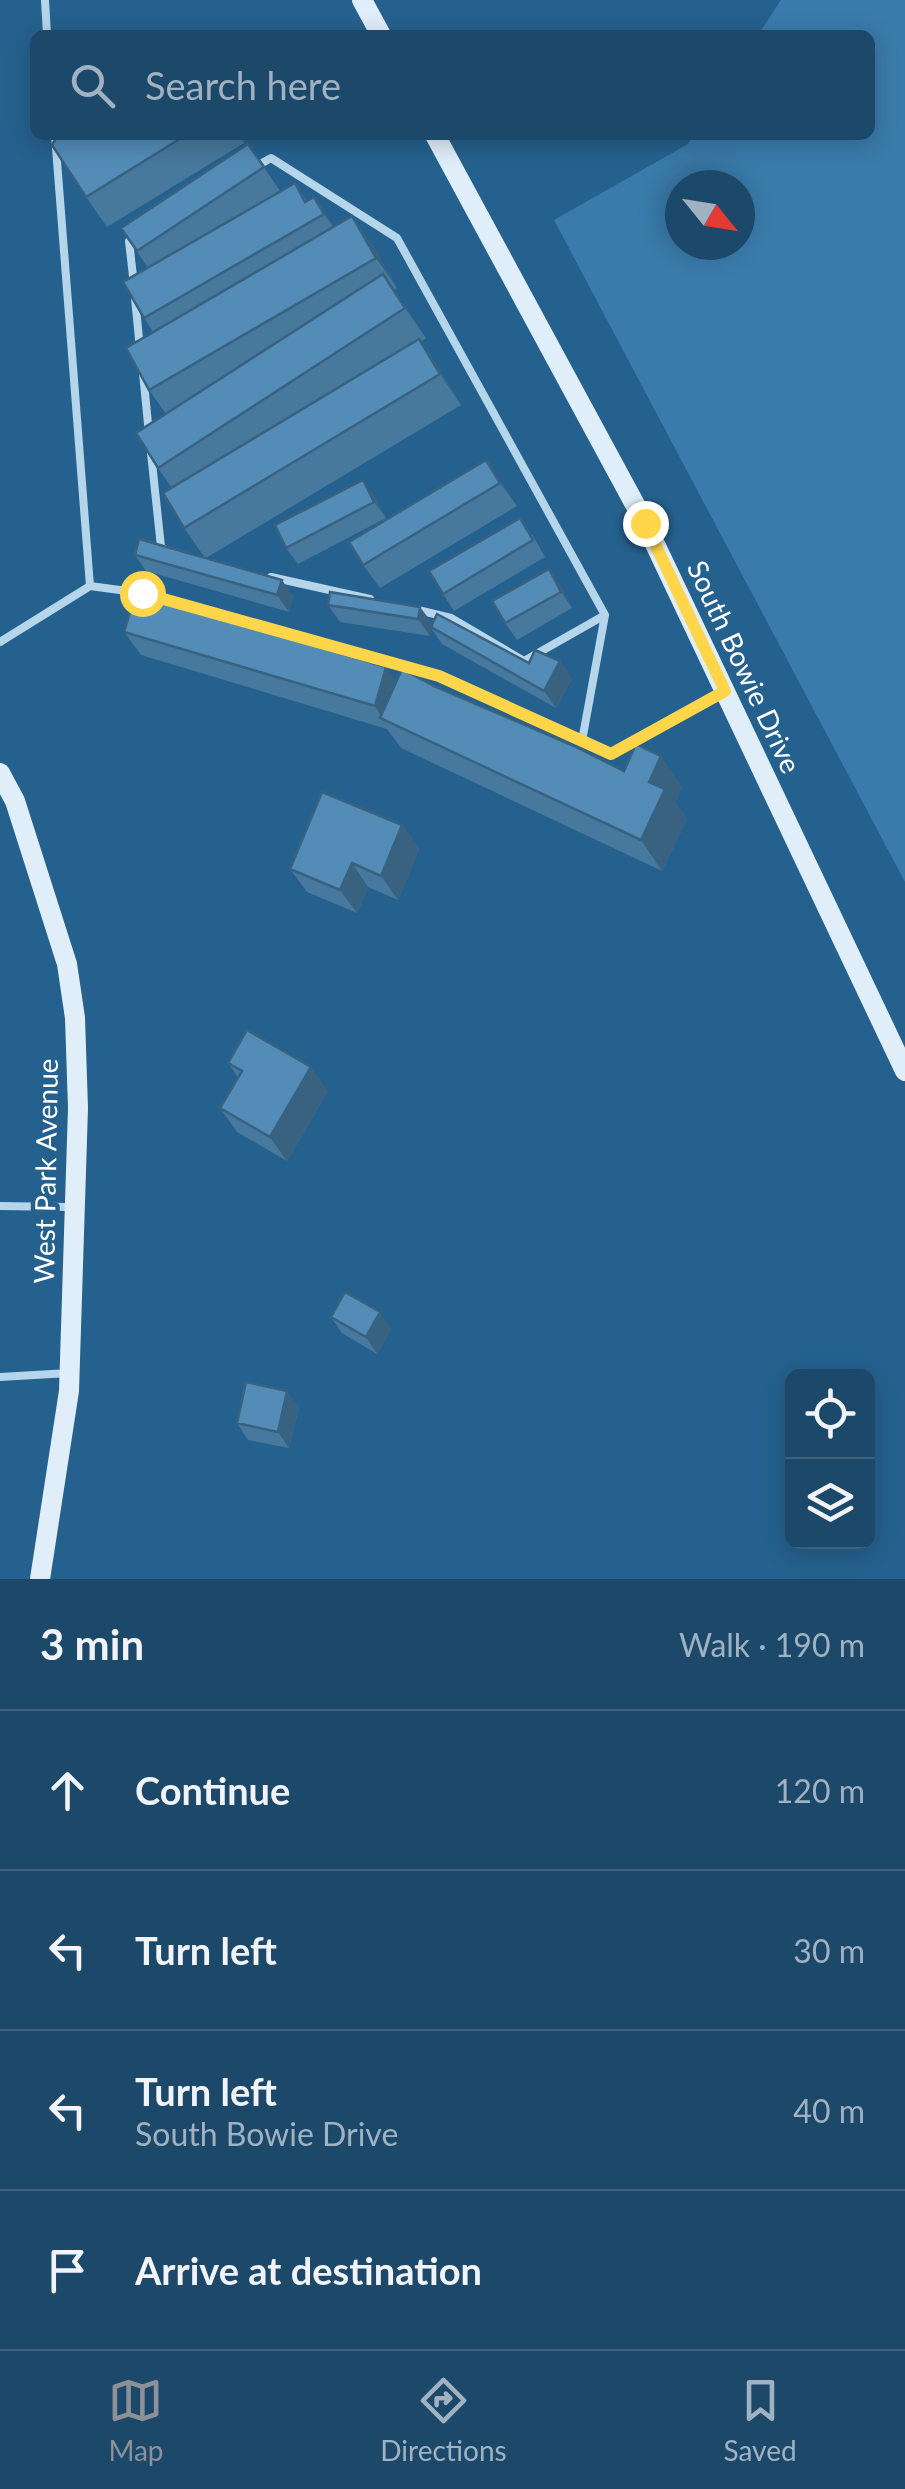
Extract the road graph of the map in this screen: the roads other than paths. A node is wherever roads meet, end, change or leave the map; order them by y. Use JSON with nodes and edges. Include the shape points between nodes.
{"nodes":[{"id":1,"x":45,"y":0,"type":"edge"},
{"id":2,"x":362,"y":0,"type":"edge"},
{"id":3,"x":47,"y":30,"type":"edge"},
{"id":4,"x":378,"y":30,"type":"edge"},
{"id":5,"x":55,"y":140,"type":"edge"},
{"id":6,"x":438,"y":140,"type":"edge"},
{"id":7,"x":239,"y":177,"type":"edge"},
{"id":8,"x":145,"y":232,"type":"edge"},
{"id":9,"x":174,"y":555,"type":"edge"},
{"id":10,"x":266,"y":576,"type":"edge"},
{"id":11,"x":90,"y":586,"type":"junction"},
{"id":12,"x":377,"y":601,"type":"edge"},
{"id":13,"x":414,"y":609,"type":"edge"},
{"id":14,"x":605,"y":615,"type":"junction"},
{"id":15,"x":0,"y":642,"type":"edge"},
{"id":16,"x":725,"y":691,"type":"junction"},
{"id":17,"x":582,"y":741,"type":"junction"},
{"id":18,"x":0,"y":773,"type":"edge"},
{"id":19,"x":905,"y":1071,"type":"edge"},
{"id":20,"x":0,"y":1206,"type":"edge"},
{"id":21,"x":76,"y":1208,"type":"junction"},
{"id":22,"x":69,"y":1373,"type":"junction"},
{"id":23,"x":0,"y":1377,"type":"edge"},
{"id":24,"x":40,"y":1579,"type":"edge"}],
"edges":[{"from":1,"to":3,"type":"lane"},
{"from":2,"to":4,"type":"street"},
{"from":5,"to":11,"type":"lane"},
{"from":6,"to":16,"type":"street","name":"South Bowie Drive","via":[[645,523]]},
{"from":7,"to":14,"type":"lane","via":[[270,158],[397,238]]},
{"from":8,"to":9,"type":"lane","via":[[129,242],[161,547]]},
{"from":10,"to":12,"type":"lane"},
{"from":11,"to":15,"type":"lane"},
{"from":11,"to":17,"type":"lane","via":[[142,593],[439,676]]},
{"from":13,"to":14,"type":"lane","via":[[451,618],[524,661]]},
{"from":14,"to":17,"type":"lane"},
{"from":16,"to":17,"type":"lane","via":[[611,754]]},
{"from":16,"to":19,"type":"street","name":"South Bowie Drive"},
{"from":18,"to":21,"type":"street","name":"West Park Avenue","via":[[15,801],[66,964],[75,1018]]},
{"from":20,"to":21,"type":"lane"},
{"from":21,"to":22,"type":"street","name":"West Park Avenue"},
{"from":22,"to":23,"type":"lane"},
{"from":22,"to":24,"type":"street","name":"West Park Avenue"}]}
